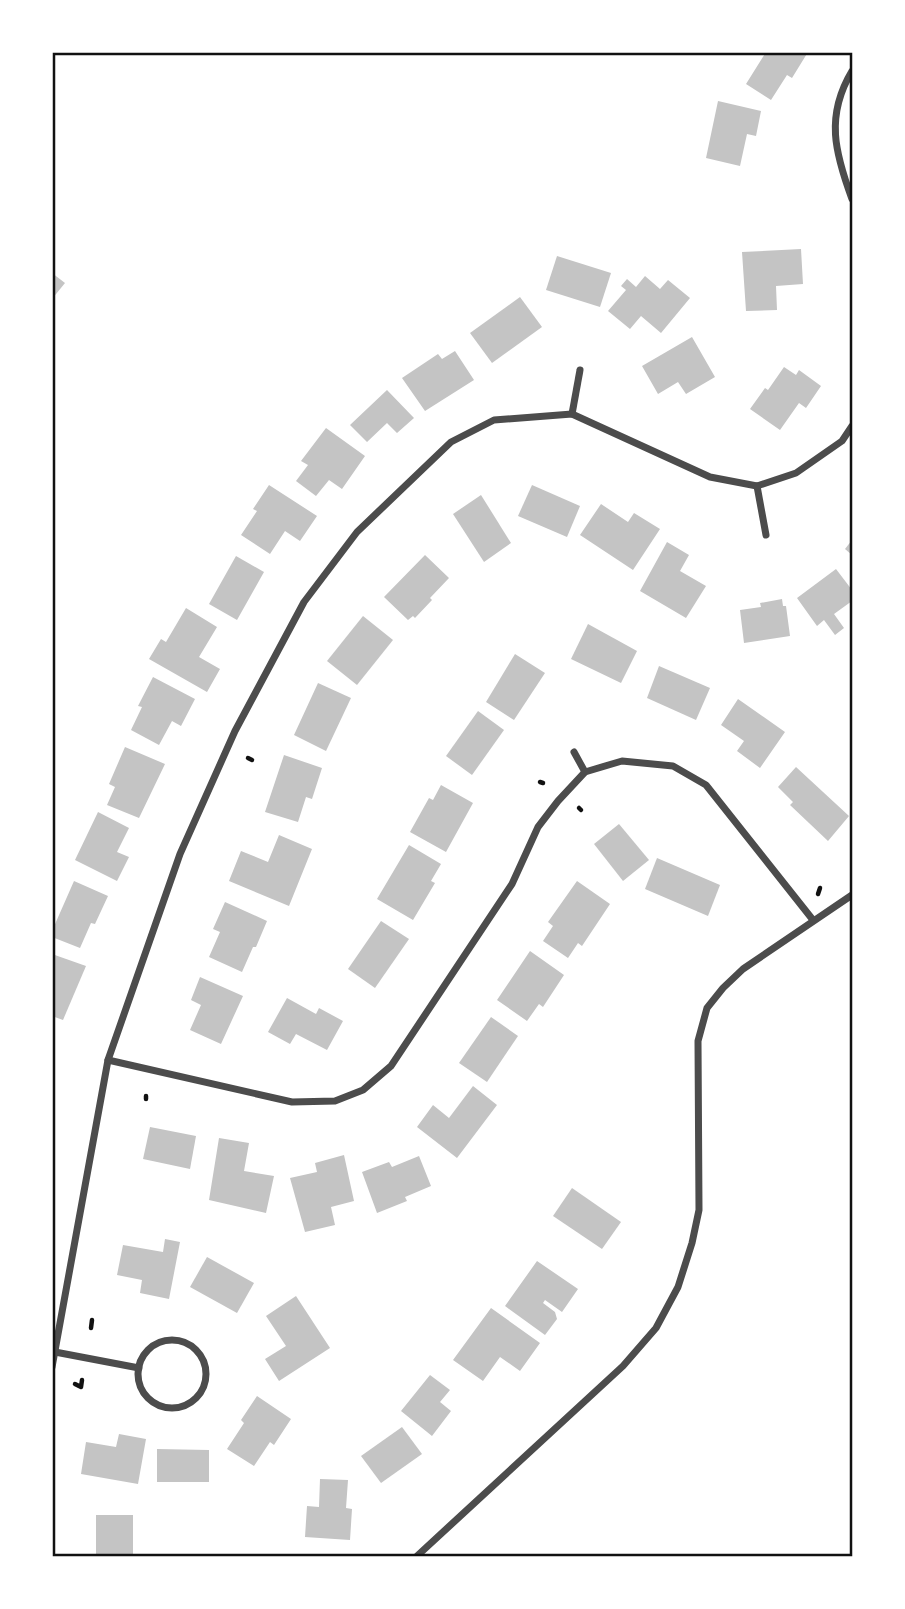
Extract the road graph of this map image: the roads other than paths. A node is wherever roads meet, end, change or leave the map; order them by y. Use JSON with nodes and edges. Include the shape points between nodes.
{"nodes":[{"id":1,"x":852,"y":71,"type":"edge"},
{"id":2,"x":852,"y":199,"type":"edge"},
{"id":3,"x":580,"y":370,"type":"dead end"},
{"id":4,"x":572,"y":414,"type":"junction"},
{"id":5,"x":852,"y":426,"type":"edge"},
{"id":6,"x":757,"y":486,"type":"junction"},
{"id":7,"x":766,"y":535,"type":"dead end"},
{"id":8,"x":574,"y":752,"type":"dead end"},
{"id":9,"x":585,"y":772,"type":"junction"},
{"id":10,"x":852,"y":895,"type":"edge"},
{"id":11,"x":813,"y":920,"type":"junction"},
{"id":12,"x":108,"y":1060,"type":"junction"},
{"id":13,"x":55,"y":1352,"type":"junction"},
{"id":14,"x":52,"y":1367,"type":"edge"},
{"id":15,"x":139,"y":1368,"type":"junction"},
{"id":16,"x":416,"y":1556,"type":"edge"}],
"edges":[{"from":1,"to":2,"type":"street","via":[[835,121],[838,161]]},
{"from":3,"to":4,"type":"street"},
{"from":4,"to":6,"type":"street","via":[[710,477]]},
{"from":4,"to":12,"type":"street","via":[[494,420],[451,442],[357,532],[304,602],[234,731],[180,854]]},
{"from":5,"to":6,"type":"street","via":[[842,441],[796,472]]},
{"from":6,"to":7,"type":"street"},
{"from":8,"to":9,"type":"street"},
{"from":9,"to":11,"type":"street","via":[[622,761],[673,766],[706,785]]},
{"from":9,"to":12,"type":"street","via":[[538,827],[512,884],[391,1066],[363,1090],[335,1101],[292,1102]]},
{"from":10,"to":11,"type":"street"},
{"from":11,"to":16,"type":"street","via":[[743,969],[707,1008],[698,1041],[699,1210],[678,1287],[656,1328],[623,1366]]},
{"from":12,"to":13,"type":"street"},
{"from":13,"to":14,"type":"street"},
{"from":13,"to":15,"type":"street"},
{"from":15,"to":15,"type":"street","via":[[145,1394],[174,1408],[195,1399],[206,1380],[202,1358],[186,1343],[175,1340],[154,1345]]}]}
